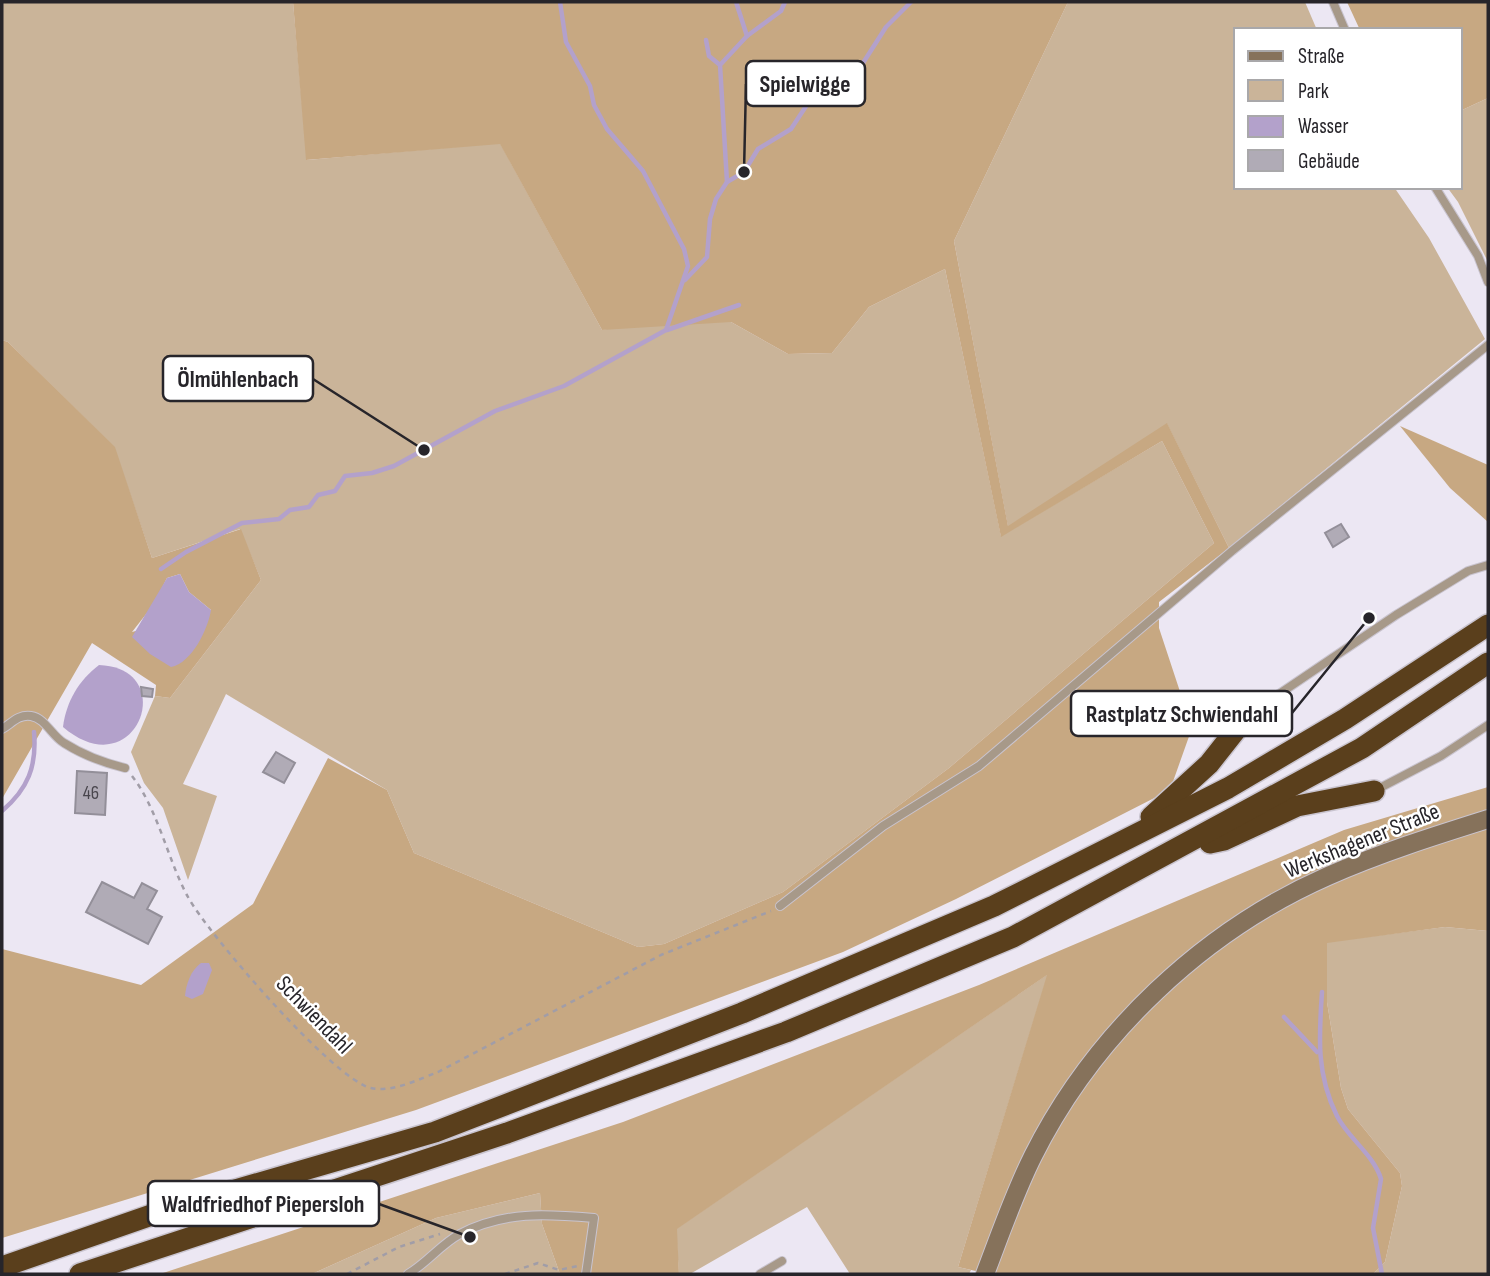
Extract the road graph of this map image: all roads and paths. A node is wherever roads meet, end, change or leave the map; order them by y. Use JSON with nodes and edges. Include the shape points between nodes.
{"nodes":[{"id":1,"x":1333,"y":2,"type":"edge"},
{"id":2,"x":1344,"y":28,"type":"edge"},
{"id":3,"x":1435,"y":189,"type":"edge"},
{"id":4,"x":1488,"y":282,"type":"edge"},
{"id":5,"x":1488,"y":345,"type":"edge"},
{"id":6,"x":1488,"y":565,"type":"edge"},
{"id":7,"x":1488,"y":625,"type":"edge"},
{"id":8,"x":1488,"y":663,"type":"edge"},
{"id":9,"x":1488,"y":725,"type":"edge"},
{"id":10,"x":1239,"y":726,"type":"joint"},
{"id":11,"x":2,"y":729,"type":"edge"},
{"id":12,"x":125,"y":768,"type":"joint"},
{"id":13,"x":1374,"y":791,"type":"joint"},
{"id":14,"x":1488,"y":819,"type":"edge"},
{"id":15,"x":1109,"y":849,"type":"junction"},
{"id":16,"x":1180,"y":849,"type":"junction"},
{"id":17,"x":780,"y":906,"type":"joint"},
{"id":18,"x":444,"y":1232,"type":"dead end"},
{"id":19,"x":782,"y":1261,"type":"dead end"},
{"id":20,"x":588,"y":1263,"type":"junction"},
{"id":21,"x":110,"y":1264,"type":"junction"},
{"id":22,"x":2,"y":1267,"type":"edge"},
{"id":23,"x":80,"y":1274,"type":"edge"},
{"id":24,"x":90,"y":1274,"type":"edge"},
{"id":25,"x":347,"y":1274,"type":"edge"},
{"id":26,"x":408,"y":1274,"type":"edge"},
{"id":27,"x":505,"y":1274,"type":"edge"},
{"id":28,"x":586,"y":1274,"type":"edge"},
{"id":29,"x":760,"y":1274,"type":"edge"},
{"id":30,"x":985,"y":1274,"type":"edge"}],
"edges":[{"from":1,"to":2,"type":"lane"},
{"from":3,"to":4,"type":"lane","via":[[1478,256]]},
{"from":5,"to":17,"type":"lane","via":[[1232,551],[979,766],[883,826]]},
{"from":6,"to":10,"type":"lane","via":[[1396,615],[1248,715]]},
{"from":7,"to":15,"type":"highway","via":[[1322,733]]},
{"from":8,"to":16,"type":"highway","via":[[1362,748]]},
{"from":9,"to":13,"type":"lane"},
{"from":10,"to":15,"type":"highway","via":[[1167,805]]},
{"from":11,"to":12,"type":"lane","via":[[18,717],[30,716],[61,742]]},
{"from":12,"to":17,"type":"path","name":"Schwiendahl","via":[[188,898],[307,1041],[337,1069],[372,1088],[399,1086],[438,1072],[661,955]]},
{"from":13,"to":16,"type":"highway","via":[[1297,806],[1224,840]]},
{"from":14,"to":30,"type":"main road","name":"Werkshagener Straße","via":[[1384,853],[1296,892],[1216,942],[1159,988],[1115,1034],[1057,1114],[1033,1157]]},
{"from":15,"to":22,"type":"highway","via":[[994,906],[755,1008],[435,1132],[163,1211]]},
{"from":16,"to":21,"type":"highway","via":[[1013,937],[786,1032],[507,1133]]},
{"from":18,"to":25,"type":"path","via":[[399,1247]]},
{"from":19,"to":29,"type":"lane"},
{"from":20,"to":26,"type":"lane","via":[[594,1218],[535,1213],[458,1235]]},
{"from":20,"to":27,"type":"path","via":[[559,1270],[538,1263]]},
{"from":20,"to":28,"type":"lane"},
{"from":21,"to":23,"type":"highway"},
{"from":21,"to":24,"type":"highway"}]}
